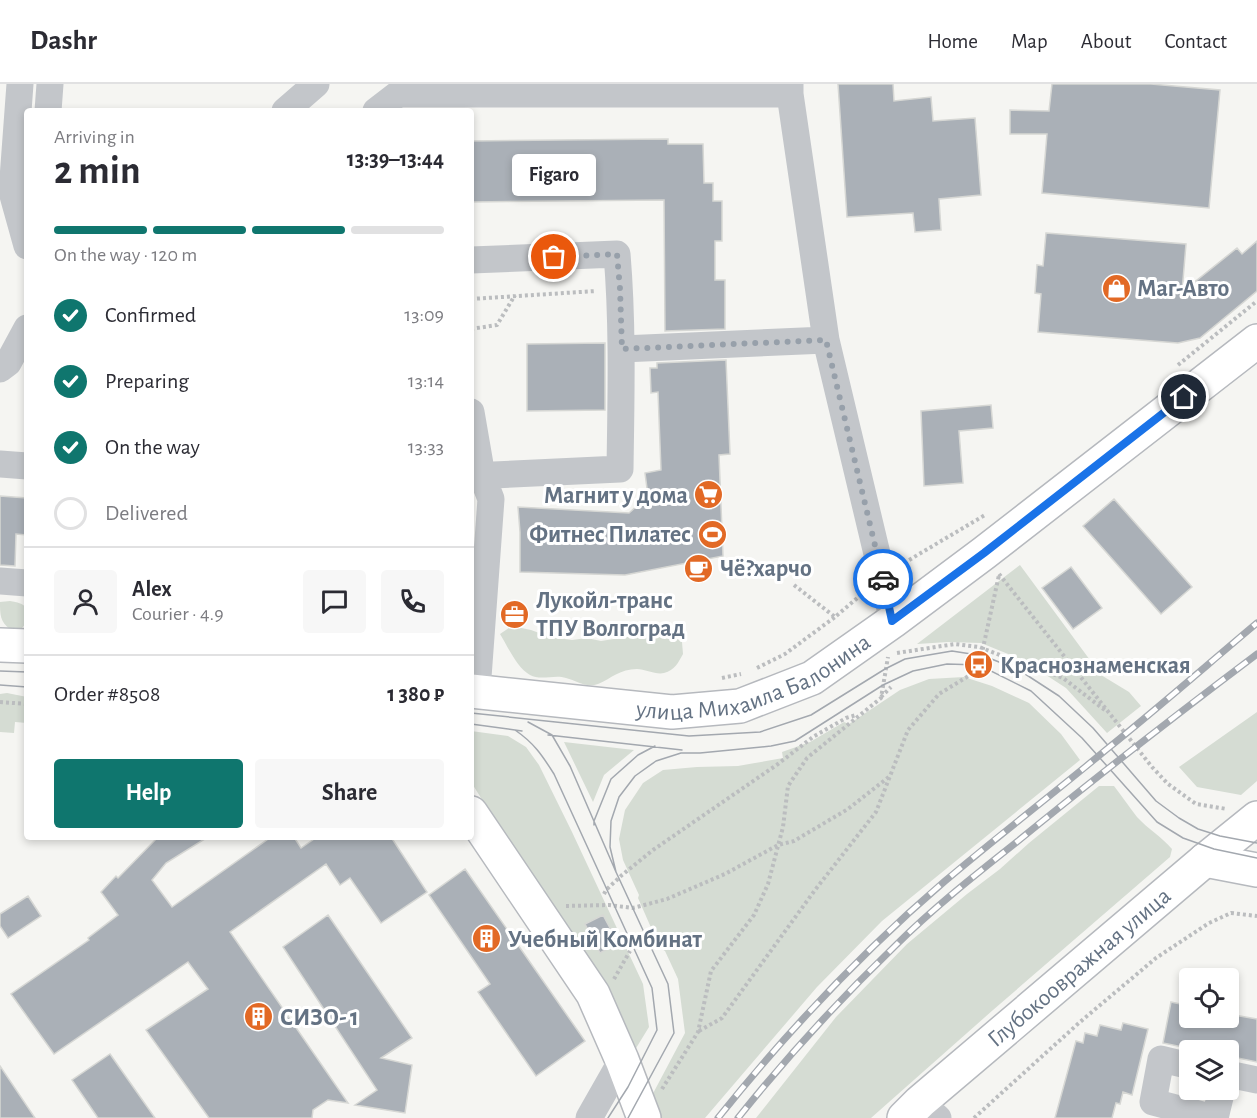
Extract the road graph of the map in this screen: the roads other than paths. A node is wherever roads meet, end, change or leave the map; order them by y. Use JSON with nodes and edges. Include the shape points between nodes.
{"nodes":[{"id":1,"x":20,"y":84,"type":"edge"},
{"id":2,"x":50,"y":84,"type":"edge"},
{"id":3,"x":316,"y":84,"type":"edge"},
{"id":4,"x":399,"y":89,"type":"edge"},
{"id":5,"x":790,"y":89,"type":"edge"},
{"id":6,"x":48,"y":108,"type":"edge"},
{"id":7,"x":288,"y":108,"type":"edge"},
{"id":8,"x":379,"y":108,"type":"edge"},
{"id":9,"x":22,"y":126,"type":"edge"},
{"id":10,"x":24,"y":235,"type":"edge"},
{"id":11,"x":474,"y":260,"type":"edge"},
{"id":12,"x":24,"y":334,"type":"edge"},
{"id":13,"x":826,"y":340,"type":"junction"},
{"id":14,"x":1257,"y":341,"type":"edge"},
{"id":15,"x":622,"y":349,"type":"junction"},
{"id":16,"x":0,"y":369,"type":"edge"},
{"id":17,"x":474,"y":444,"type":"edge"},
{"id":18,"x":0,"y":464,"type":"edge"},
{"id":19,"x":24,"y":465,"type":"edge"},
{"id":20,"x":477,"y":476,"type":"edge"},
{"id":21,"x":0,"y":581,"type":"edge"},
{"id":22,"x":24,"y":583,"type":"edge"},
{"id":23,"x":892,"y":621,"type":"junction"},
{"id":24,"x":0,"y":645,"type":"edge"},
{"id":25,"x":24,"y":646,"type":"edge"},
{"id":26,"x":474,"y":691,"type":"edge"},
{"id":27,"x":474,"y":817,"type":"edge"},
{"id":28,"x":1250,"y":820,"type":"edge"},
{"id":29,"x":1205,"y":860,"type":"junction"},
{"id":30,"x":1257,"y":870,"type":"edge"},
{"id":31,"x":622,"y":1060,"type":"junction"},
{"id":32,"x":1179,"y":1063,"type":"edge"},
{"id":33,"x":1239,"y":1076,"type":"edge"},
{"id":34,"x":1257,"y":1080,"type":"edge"},
{"id":35,"x":1219,"y":1100,"type":"edge"},
{"id":36,"x":920,"y":1113,"type":"edge"},
{"id":37,"x":589,"y":1118,"type":"edge"},
{"id":38,"x":644,"y":1118,"type":"edge"},
{"id":39,"x":1215,"y":1118,"type":"edge"}],
"edges":[{"from":1,"to":9,"type":"street"},
{"from":2,"to":6,"type":"street"},
{"from":3,"to":7,"type":"street"},
{"from":4,"to":5,"type":"street"},
{"from":4,"to":8,"type":"street"},
{"from":5,"to":13,"type":"street"},
{"from":9,"to":10,"type":"street","via":[[12,192]]},
{"from":11,"to":15,"type":"street","via":[[617,254]]},
{"from":12,"to":16,"type":"street","via":[[8,363]]},
{"from":13,"to":15,"type":"street"},
{"from":13,"to":23,"type":"street"},
{"from":14,"to":23,"type":"main road","name":"улица Михаила Балонина"},
{"from":15,"to":20,"type":"street","via":[[620,469]]},
{"from":17,"to":20,"type":"street"},
{"from":18,"to":19,"type":"street"},
{"from":20,"to":26,"type":"street","via":[[490,499]]},
{"from":21,"to":22,"type":"street"},
{"from":23,"to":26,"type":"main road","name":"улица Михаила Балонина","via":[[812,678],[740,706],[672,712]]},
{"from":24,"to":25,"type":"main road"},
{"from":27,"to":31,"type":"main road","via":[[593,994]]},
{"from":28,"to":29,"type":"main road","name":"Глубокоовражная улица"},
{"from":29,"to":30,"type":"main road"},
{"from":29,"to":36,"type":"main road","name":"Глубокоовражная улица"},
{"from":31,"to":37,"type":"street"},
{"from":31,"to":38,"type":"main road"},
{"from":32,"to":39,"type":"street","via":[[1161,1059],[1153,1102]]},
{"from":33,"to":34,"type":"street"},
{"from":35,"to":39,"type":"street"}]}
